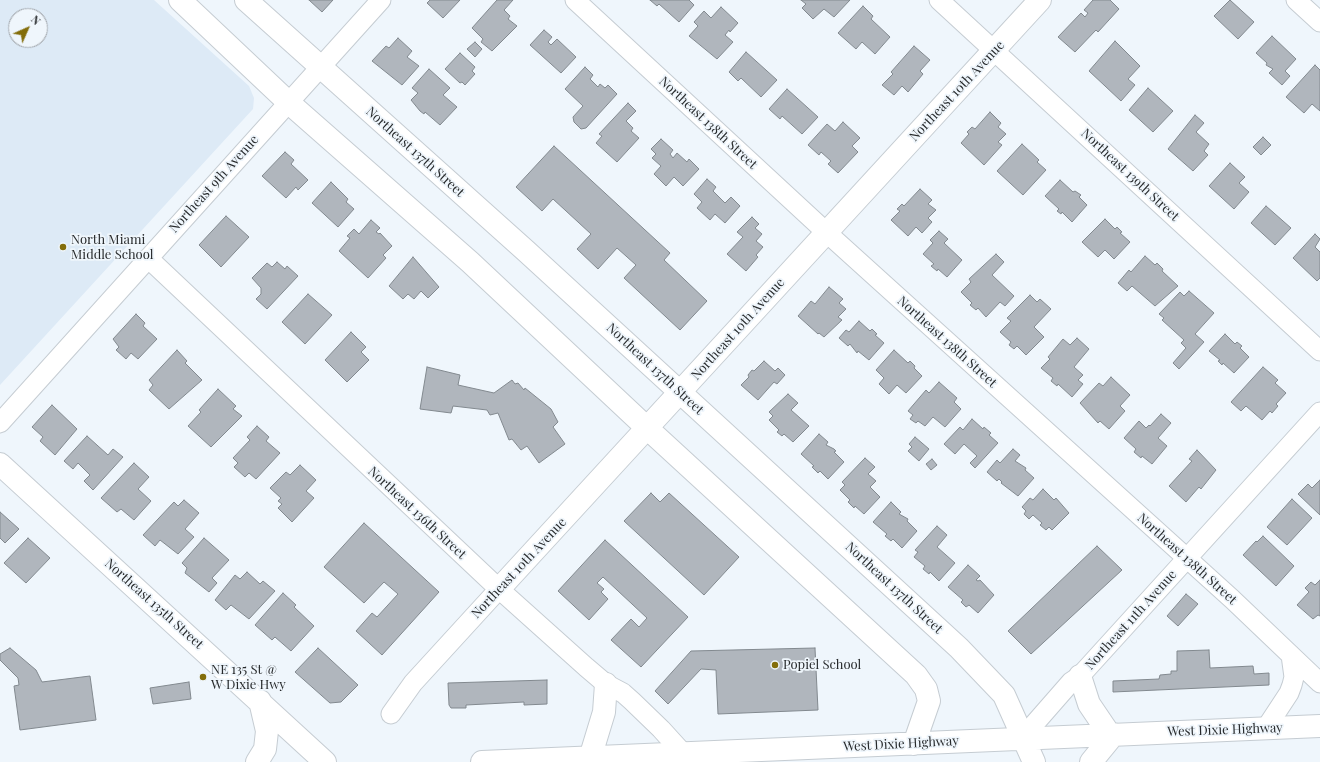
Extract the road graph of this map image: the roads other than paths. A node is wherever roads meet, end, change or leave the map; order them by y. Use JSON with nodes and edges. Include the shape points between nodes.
{"nodes":[{"id":1,"x":180,"y":0,"type":"edge"},
{"id":2,"x":246,"y":0,"type":"edge"},
{"id":3,"x":381,"y":0,"type":"edge"},
{"id":4,"x":575,"y":0,"type":"edge"},
{"id":5,"x":940,"y":0,"type":"edge"},
{"id":6,"x":1040,"y":0,"type":"edge"},
{"id":7,"x":1296,"y":0,"type":"edge"},
{"id":8,"x":1320,"y":22,"type":"edge"},
{"id":9,"x":995,"y":50,"type":"junction"},
{"id":10,"x":319,"y":67,"type":"junction"},
{"id":11,"x":288,"y":102,"type":"junction"},
{"id":12,"x":826,"y":232,"type":"junction"},
{"id":13,"x":148,"y":258,"type":"junction"},
{"id":14,"x":1320,"y":351,"type":"edge"},
{"id":15,"x":680,"y":392,"type":"junction"},
{"id":16,"x":1320,"y":412,"type":"edge"},
{"id":17,"x":0,"y":423,"type":"edge"},
{"id":18,"x":647,"y":428,"type":"junction"},
{"id":19,"x":0,"y":464,"type":"edge"},
{"id":20,"x":1186,"y":559,"type":"junction"},
{"id":21,"x":499,"y":589,"type":"junction"},
{"id":22,"x":1291,"y":655,"type":"junction"},
{"id":23,"x":1080,"y":676,"type":"junction"},
{"id":24,"x":1320,"y":683,"type":"edge"},
{"id":25,"x":606,"y":684,"type":"junction"},
{"id":26,"x":260,"y":701,"type":"junction"},
{"id":27,"x":391,"y":714,"type":"dead end"},
{"id":28,"x":1320,"y":726,"type":"edge"},
{"id":29,"x":1266,"y":728,"type":"junction"},
{"id":30,"x":1112,"y":734,"type":"junction"},
{"id":31,"x":1022,"y":738,"type":"junction"},
{"id":32,"x":914,"y":744,"type":"junction"},
{"id":33,"x":777,"y":756,"type":"edge"},
{"id":34,"x":590,"y":758,"type":"junction"},
{"id":35,"x":688,"y":758,"type":"edge"},
{"id":36,"x":257,"y":762,"type":"edge"},
{"id":37,"x":325,"y":762,"type":"edge"},
{"id":38,"x":482,"y":762,"type":"edge"},
{"id":39,"x":1034,"y":762,"type":"edge"},
{"id":40,"x":1090,"y":762,"type":"edge"}],
"edges":[{"from":1,"to":11,"type":"street"},
{"from":2,"to":10,"type":"street","name":"Northeast 137th Street"},
{"from":3,"to":10,"type":"street","name":"Northeast 9th Avenue"},
{"from":4,"to":12,"type":"street","name":"Northeast 138th Street"},
{"from":5,"to":9,"type":"street","name":"Northeast 139th Street"},
{"from":6,"to":9,"type":"street","name":"Northeast 10th Avenue"},
{"from":7,"to":8,"type":"street"},
{"from":9,"to":12,"type":"street","name":"Northeast 10th Avenue"},
{"from":9,"to":14,"type":"street","name":"Northeast 139th Street"},
{"from":10,"to":11,"type":"street","name":"Northeast 9th Avenue"},
{"from":10,"to":15,"type":"street","name":"Northeast 137th Street","via":[[526,250]]},
{"from":11,"to":13,"type":"street","name":"Northeast 9th Avenue"},
{"from":11,"to":18,"type":"street","via":[[470,262]]},
{"from":12,"to":15,"type":"street","name":"Northeast 10th Avenue"},
{"from":12,"to":20,"type":"street","name":"Northeast 138th Street"},
{"from":13,"to":17,"type":"street","name":"Northeast 9th Avenue"},
{"from":13,"to":21,"type":"street","name":"Northeast 136th Street"},
{"from":15,"to":18,"type":"street","name":"Northeast 10th Avenue"},
{"from":15,"to":31,"type":"street","name":"Northeast 137th Street","via":[[980,669],[1004,695]]},
{"from":16,"to":20,"type":"street","name":"Northeast 11th Avenue"},
{"from":18,"to":21,"type":"street","name":"Northeast 10th Avenue"},
{"from":18,"to":32,"type":"street","via":[[922,683],[929,695],[929,702]]},
{"from":19,"to":26,"type":"street","name":"Northeast 135th Street"},
{"from":20,"to":22,"type":"street","name":"Northeast 138th Street"},
{"from":20,"to":23,"type":"street","name":"Northeast 11th Avenue"},
{"from":21,"to":25,"type":"street","name":"Northeast 136th Street"},
{"from":21,"to":27,"type":"street","name":"Northeast 10th Avenue","via":[[412,683]]},
{"from":22,"to":24,"type":"street","name":"Northeast 138th Street"},
{"from":22,"to":29,"type":"street","via":[[1294,676],[1292,685]]},
{"from":23,"to":30,"type":"street","via":[[1089,704]]},
{"from":23,"to":31,"type":"street","name":"Northeast 11th Avenue","via":[[1071,682]]},
{"from":25,"to":34,"type":"street","via":[[604,712]]},
{"from":25,"to":35,"type":"street","name":"Northeast 136th Street","via":[[632,701]]},
{"from":26,"to":36,"type":"street","via":[[267,731],[265,749]]},
{"from":26,"to":37,"type":"street","name":"Northeast 135th Street"},
{"from":28,"to":29,"type":"street","name":"West Dixie Highway"},
{"from":29,"to":30,"type":"street","name":"West Dixie Highway"},
{"from":30,"to":31,"type":"street","name":"West Dixie Highway"},
{"from":30,"to":40,"type":"street"},
{"from":31,"to":32,"type":"street","name":"West Dixie Highway"},
{"from":31,"to":39,"type":"street","name":"Northeast 137th Street"},
{"from":32,"to":33,"type":"street","name":"West Dixie Highway"},
{"from":33,"to":35,"type":"street","name":"West Dixie Highway"},
{"from":34,"to":35,"type":"street","name":"West Dixie Highway"},
{"from":34,"to":38,"type":"street","name":"West Dixie Highway"}]}
